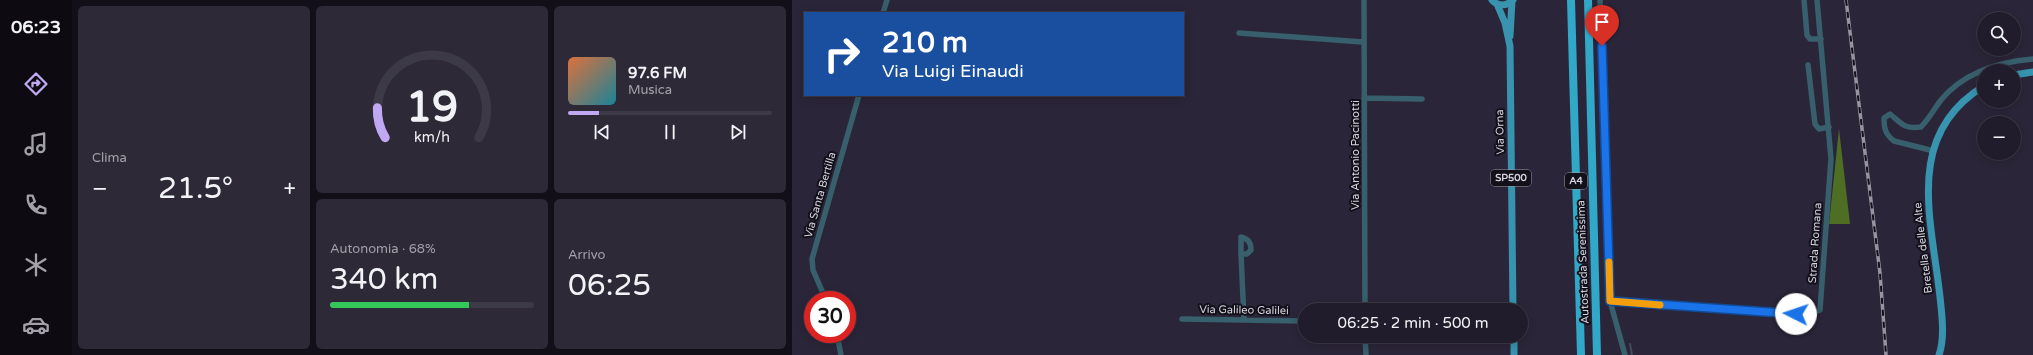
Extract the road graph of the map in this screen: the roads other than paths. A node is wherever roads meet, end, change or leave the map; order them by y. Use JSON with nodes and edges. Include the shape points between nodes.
{"nodes":[{"id":1,"x":887,"y":0,"type":"edge"},
{"id":2,"x":1364,"y":0,"type":"edge"},
{"id":3,"x":1571,"y":0,"type":"edge"},
{"id":4,"x":1588,"y":0,"type":"edge"},
{"id":5,"x":1600,"y":0,"type":"edge"},
{"id":6,"x":1804,"y":0,"type":"edge"},
{"id":7,"x":1817,"y":0,"type":"edge"},
{"id":8,"x":1492,"y":1,"type":"edge"},
{"id":9,"x":1513,"y":1,"type":"edge"},
{"id":10,"x":883,"y":12,"type":"edge"},
{"id":11,"x":1239,"y":33,"type":"dead end"},
{"id":12,"x":1821,"y":39,"type":"junction"},
{"id":13,"x":1363,"y":42,"type":"junction"},
{"id":14,"x":1510,"y":46,"type":"junction"},
{"id":15,"x":2033,"y":58,"type":"edge"},
{"id":16,"x":1808,"y":65,"type":"dead end"},
{"id":17,"x":2033,"y":72,"type":"edge"},
{"id":18,"x":2021,"y":74,"type":"edge"},
{"id":19,"x":1977,"y":91,"type":"edge"},
{"id":20,"x":859,"y":96,"type":"edge"},
{"id":21,"x":1364,"y":98,"type":"junction"},
{"id":22,"x":1422,"y":99,"type":"dead end"},
{"id":23,"x":1829,"y":127,"type":"junction"},
{"id":24,"x":1934,"y":151,"type":"junction"},
{"id":25,"x":1241,"y":254,"type":"dead end"},
{"id":26,"x":822,"y":291,"type":"edge"},
{"id":27,"x":1610,"y":301,"type":"junction"},
{"id":28,"x":1365,"y":303,"type":"edge"},
{"id":29,"x":1513,"y":303,"type":"edge"},
{"id":30,"x":1182,"y":320,"type":"dead end"},
{"id":31,"x":1244,"y":320,"type":"junction"},
{"id":32,"x":1298,"y":321,"type":"edge"},
{"id":33,"x":839,"y":343,"type":"edge"},
{"id":34,"x":1365,"y":343,"type":"edge"},
{"id":35,"x":1514,"y":343,"type":"edge"},
{"id":36,"x":841,"y":355,"type":"edge"},
{"id":37,"x":1366,"y":355,"type":"edge"},
{"id":38,"x":1514,"y":355,"type":"edge"},
{"id":39,"x":1580,"y":355,"type":"edge"},
{"id":40,"x":1597,"y":355,"type":"edge"},
{"id":41,"x":1625,"y":355,"type":"edge"},
{"id":42,"x":1939,"y":355,"type":"edge"}],
"edges":[{"from":1,"to":10,"type":"street"},
{"from":2,"to":13,"type":"street","name":"Via Antonio Pacinotti"},
{"from":3,"to":39,"type":"highway","name":"Autostrada Serenissima","number":"A4"},
{"from":4,"to":40,"type":"highway","name":"Autostrada Serenissima","number":"A4"},
{"from":5,"to":27,"type":"street"},
{"from":6,"to":12,"type":"street","via":[[1807,35],[1810,39]]},
{"from":7,"to":12,"type":"street","name":"Strada Romana"},
{"from":8,"to":9,"type":"main road","number":"SP500","via":[[1502,6]]},
{"from":8,"to":14,"type":"main road","name":"Via Orna","number":"SP500","via":[[1505,23]]},
{"from":9,"to":14,"type":"main road","number":"SP500"},
{"from":11,"to":13,"type":"street"},
{"from":12,"to":23,"type":"street","name":"Strada Romana"},
{"from":13,"to":21,"type":"street","name":"Via Antonio Pacinotti"},
{"from":14,"to":29,"type":"main road","name":"Via Orna","number":"SP500"},
{"from":15,"to":24,"type":"street","via":[[2002,62],[1968,77],[1941,99],[1921,128],[1904,126],[1890,114],[1884,118],[1884,128],[1888,137],[1894,141]]},
{"from":16,"to":23,"type":"street","via":[[1815,124],[1819,129]]},
{"from":17,"to":18,"type":"main road"},
{"from":19,"to":24,"type":"main road","name":"Bretella delle Alte","via":[[1957,107],[1941,132]]},
{"from":20,"to":26,"type":"street","name":"Via Santa Bertilla","via":[[812,259]]},
{"from":21,"to":22,"type":"street"},
{"from":21,"to":28,"type":"street","name":"Via Antonio Pacinotti"},
{"from":23,"to":27,"type":"street","name":"Strada Romana","via":[[1831,159],[1820,310],[1810,314]]},
{"from":24,"to":42,"type":"main road","name":"Bretella delle Alte","via":[[1927,188],[1941,304],[1942,342]]},
{"from":25,"to":31,"type":"street"},
{"from":27,"to":41,"type":"street"},
{"from":30,"to":31,"type":"street","name":"Via Galileo Galilei"},
{"from":31,"to":32,"type":"street","name":"Via Galileo Galilei"},
{"from":33,"to":36,"type":"street"},
{"from":34,"to":37,"type":"street"},
{"from":35,"to":38,"type":"main road"}]}
